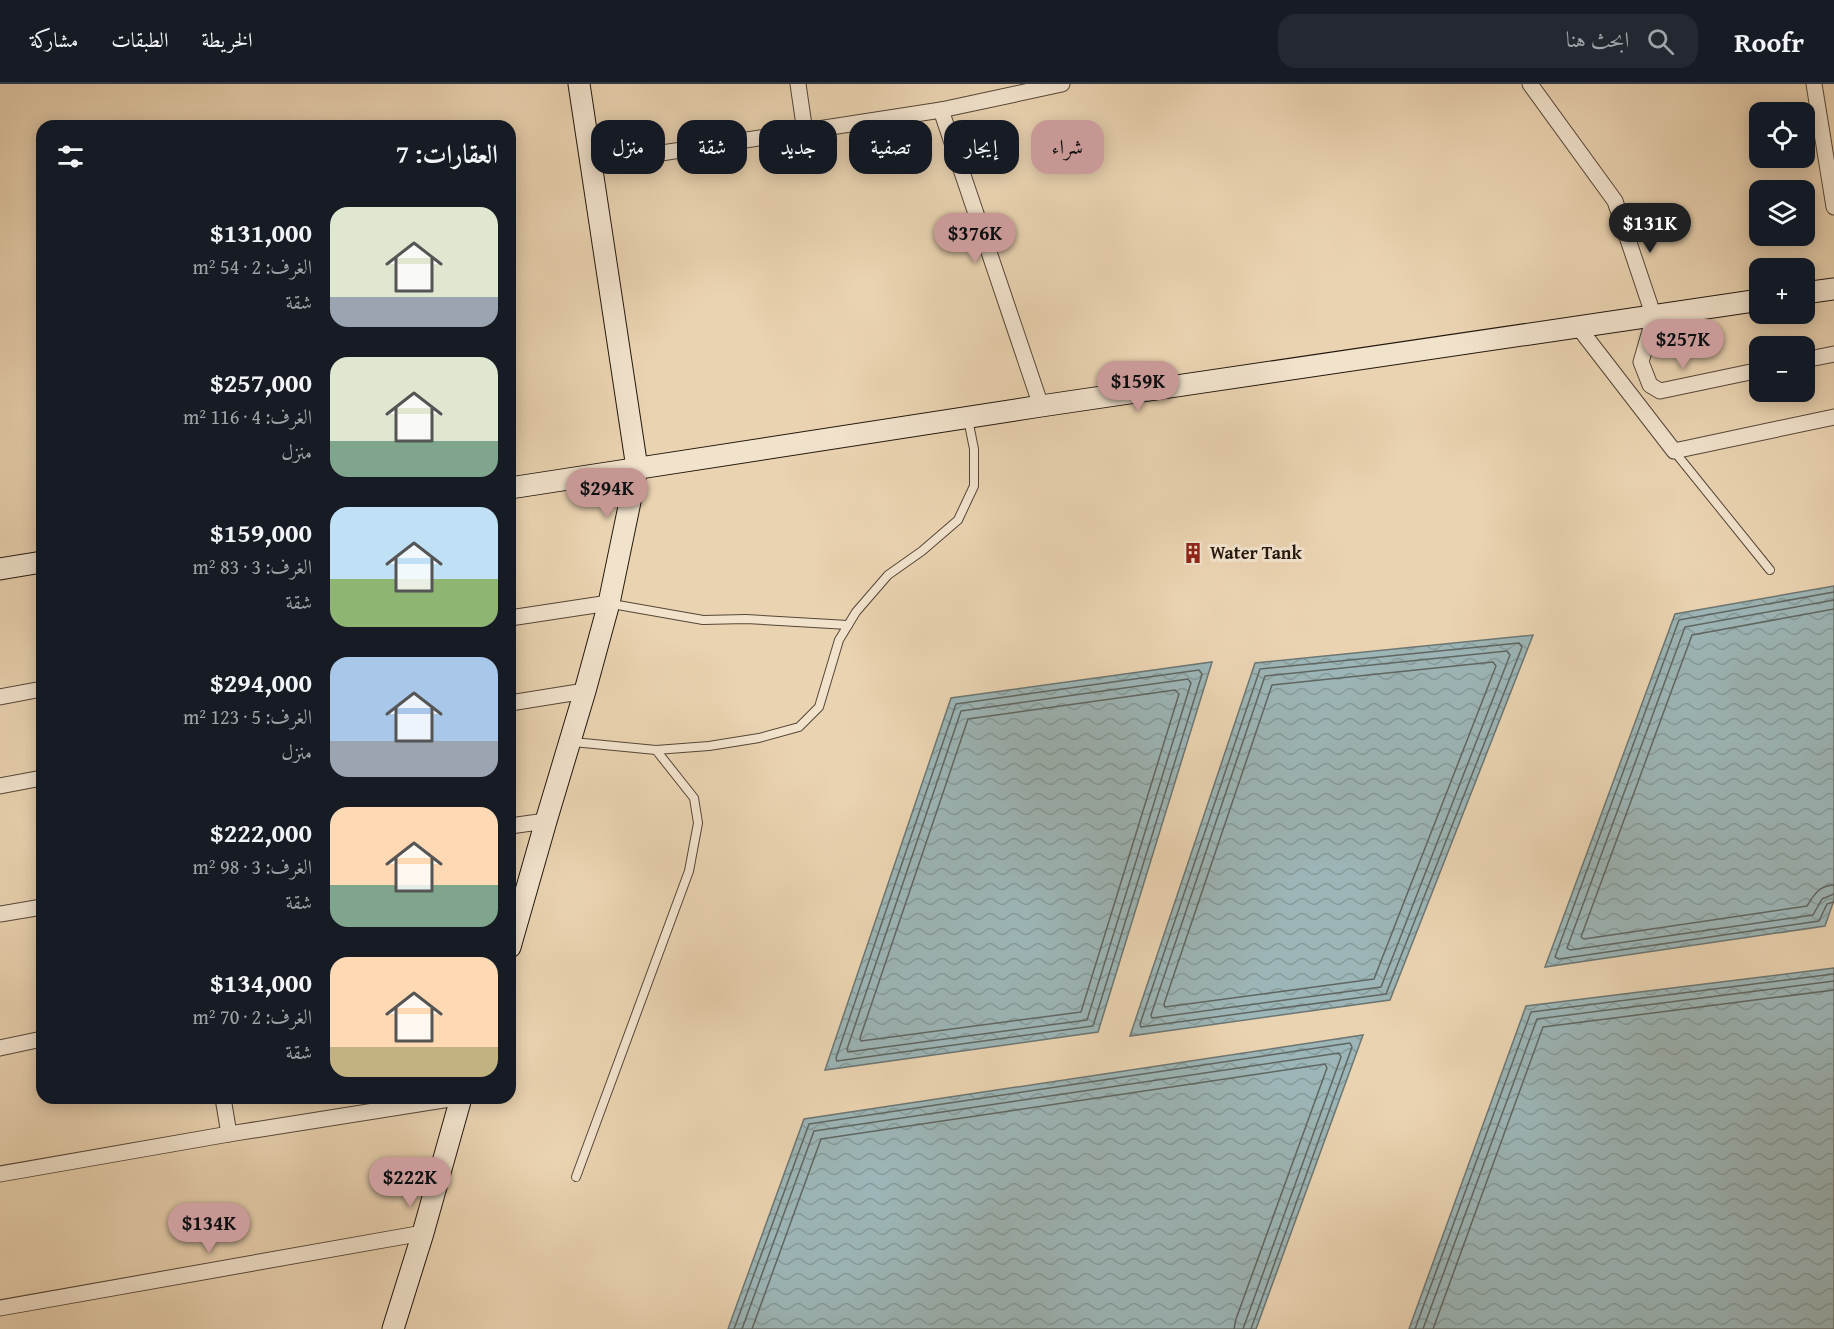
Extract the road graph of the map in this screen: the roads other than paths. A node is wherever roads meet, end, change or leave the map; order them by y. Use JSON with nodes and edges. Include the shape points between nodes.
{"nodes":[{"id":1,"x":579,"y":84,"type":"edge"},
{"id":2,"x":798,"y":84,"type":"edge"},
{"id":3,"x":1062,"y":84,"type":"edge"},
{"id":4,"x":1530,"y":84,"type":"edge"},
{"id":5,"x":1814,"y":84,"type":"edge"},
{"id":6,"x":941,"y":110,"type":"junction"},
{"id":7,"x":803,"y":120,"type":"edge"},
{"id":8,"x":837,"y":127,"type":"edge"},
{"id":9,"x":1828,"y":134,"type":"edge"},
{"id":10,"x":759,"y":139,"type":"edge"},
{"id":11,"x":590,"y":164,"type":"junction"},
{"id":12,"x":1834,"y":207,"type":"edge"},
{"id":13,"x":1834,"y":289,"type":"edge"},
{"id":14,"x":1815,"y":292,"type":"edge"},
{"id":15,"x":1749,"y":302,"type":"edge"},
{"id":16,"x":1654,"y":317,"type":"junction"},
{"id":17,"x":1579,"y":328,"type":"junction"},
{"id":18,"x":1834,"y":354,"type":"edge"},
{"id":19,"x":1815,"y":358,"type":"edge"},
{"id":20,"x":1749,"y":372,"type":"edge"},
{"id":21,"x":1041,"y":406,"type":"junction"},
{"id":22,"x":968,"y":417,"type":"junction"},
{"id":23,"x":1834,"y":417,"type":"edge"},
{"id":24,"x":1674,"y":451,"type":"junction"},
{"id":25,"x":637,"y":468,"type":"junction"},
{"id":26,"x":516,"y":487,"type":"edge"},
{"id":27,"x":36,"y":563,"type":"edge"},
{"id":28,"x":0,"y":569,"type":"edge"},
{"id":29,"x":1770,"y":570,"type":"dead end"},
{"id":30,"x":609,"y":603,"type":"junction"},
{"id":31,"x":516,"y":617,"type":"edge"},
{"id":32,"x":848,"y":625,"type":"junction"},
{"id":33,"x":36,"y":690,"type":"edge"},
{"id":34,"x":585,"y":691,"type":"junction"},
{"id":35,"x":0,"y":696,"type":"edge"},
{"id":36,"x":516,"y":702,"type":"edge"},
{"id":37,"x":570,"y":742,"type":"junction"},
{"id":38,"x":656,"y":750,"type":"junction"},
{"id":39,"x":36,"y":779,"type":"edge"},
{"id":40,"x":0,"y":786,"type":"edge"},
{"id":41,"x":546,"y":820,"type":"junction"},
{"id":42,"x":516,"y":825,"type":"edge"},
{"id":43,"x":36,"y":907,"type":"edge"},
{"id":44,"x":0,"y":914,"type":"edge"},
{"id":45,"x":516,"y":926,"type":"edge"},
{"id":46,"x":36,"y":1041,"type":"edge"},
{"id":47,"x":0,"y":1048,"type":"edge"},
{"id":48,"x":224,"y":1104,"type":"edge"},
{"id":49,"x":418,"y":1104,"type":"edge"},
{"id":50,"x":459,"y":1104,"type":"edge"},
{"id":51,"x":229,"y":1134,"type":"junction"},
{"id":52,"x":0,"y":1174,"type":"edge"},
{"id":53,"x":576,"y":1177,"type":"dead end"},
{"id":54,"x":423,"y":1233,"type":"junction"},
{"id":55,"x":0,"y":1308,"type":"edge"},
{"id":56,"x":393,"y":1329,"type":"edge"}],
"edges":[{"from":1,"to":11,"type":"street"},
{"from":2,"to":7,"type":"street"},
{"from":3,"to":6,"type":"street"},
{"from":4,"to":16,"type":"street","via":[[1615,201]]},
{"from":5,"to":9,"type":"street"},
{"from":6,"to":8,"type":"street"},
{"from":6,"to":21,"type":"street"},
{"from":9,"to":12,"type":"street"},
{"from":10,"to":11,"type":"street"},
{"from":11,"to":25,"type":"street"},
{"from":13,"to":14,"type":"street"},
{"from":15,"to":16,"type":"street"},
{"from":16,"to":17,"type":"street"},
{"from":16,"to":20,"type":"street","via":[[1641,362],[1650,385],[1660,392]]},
{"from":17,"to":21,"type":"street"},
{"from":17,"to":24,"type":"street"},
{"from":18,"to":19,"type":"street"},
{"from":21,"to":22,"type":"street"},
{"from":22,"to":25,"type":"street"},
{"from":22,"to":32,"type":"lane","via":[[974,449],[974,486],[958,520],[888,575]]},
{"from":23,"to":24,"type":"street"},
{"from":24,"to":29,"type":"lane"},
{"from":25,"to":26,"type":"street"},
{"from":25,"to":30,"type":"street"},
{"from":27,"to":28,"type":"street"},
{"from":30,"to":31,"type":"street"},
{"from":30,"to":32,"type":"lane","via":[[703,620]]},
{"from":30,"to":34,"type":"street"},
{"from":32,"to":38,"type":"lane","via":[[819,706],[799,726],[759,738]]},
{"from":33,"to":35,"type":"street"},
{"from":34,"to":36,"type":"street"},
{"from":34,"to":37,"type":"street"},
{"from":37,"to":38,"type":"lane"},
{"from":37,"to":41,"type":"street"},
{"from":38,"to":53,"type":"lane","via":[[694,798],[698,823],[691,861]]},
{"from":39,"to":40,"type":"street"},
{"from":41,"to":42,"type":"street"},
{"from":41,"to":45,"type":"street"},
{"from":43,"to":44,"type":"street"},
{"from":46,"to":47,"type":"street"},
{"from":48,"to":51,"type":"street"},
{"from":49,"to":51,"type":"street"},
{"from":50,"to":54,"type":"street"},
{"from":51,"to":52,"type":"street"},
{"from":54,"to":55,"type":"street"},
{"from":54,"to":56,"type":"street"}]}
